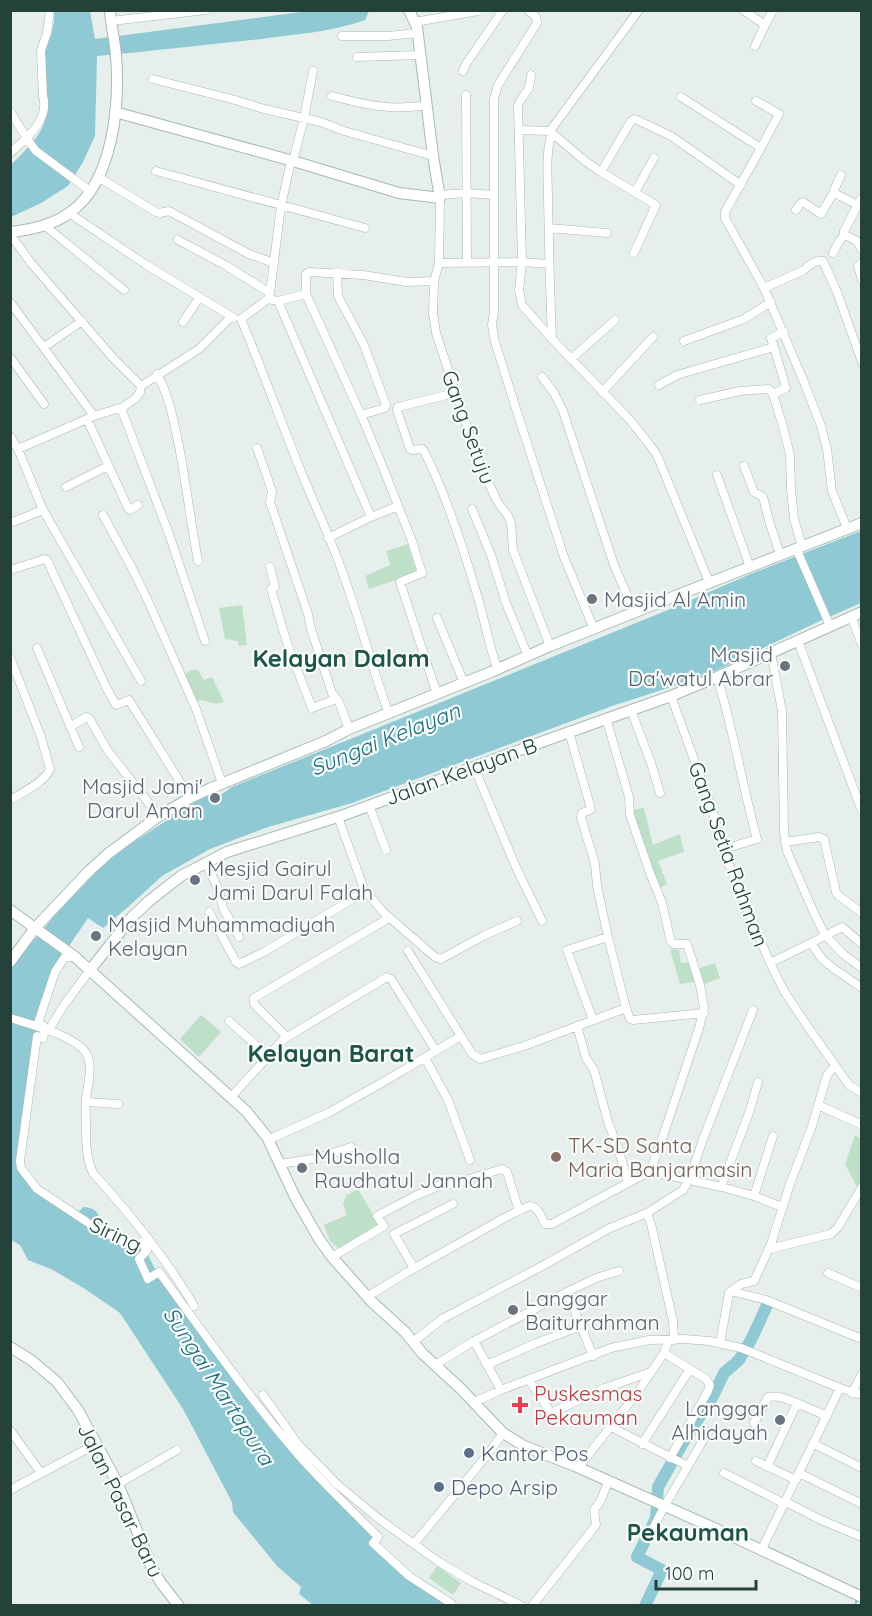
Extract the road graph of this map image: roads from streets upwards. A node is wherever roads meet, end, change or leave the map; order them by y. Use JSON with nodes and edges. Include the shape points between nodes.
{"nodes":[{"id":1,"x":50,"y":10,"type":"edge"},
{"id":2,"x":206,"y":10,"type":"edge"},
{"id":3,"x":409,"y":10,"type":"edge"},
{"id":4,"x":503,"y":10,"type":"edge"},
{"id":5,"x":528,"y":10,"type":"edge"},
{"id":6,"x":639,"y":10,"type":"edge"},
{"id":7,"x":743,"y":10,"type":"edge"},
{"id":8,"x":773,"y":10,"type":"edge"},
{"id":9,"x":478,"y":11,"type":"edge"},
{"id":10,"x":110,"y":16,"type":"edge"},
{"id":11,"x":765,"y":25,"type":"junction"},
{"id":12,"x":416,"y":27,"type":"junction"},
{"id":13,"x":342,"y":36,"type":"dead end"},
{"id":14,"x":755,"y":46,"type":"dead end"},
{"id":15,"x":420,"y":55,"type":"junction"},
{"id":16,"x":357,"y":57,"type":"dead end"},
{"id":17,"x":313,"y":71,"type":"dead end"},
{"id":18,"x":463,"y":71,"type":"dead end"},
{"id":19,"x":531,"y":75,"type":"dead end"},
{"id":20,"x":153,"y":79,"type":"dead end"},
{"id":21,"x":466,"y":95,"type":"dead end"},
{"id":22,"x":332,"y":96,"type":"dead end"},
{"id":23,"x":681,"y":97,"type":"dead end"},
{"id":24,"x":756,"y":101,"type":"dead end"},
{"id":25,"x":427,"y":105,"type":"junction"},
{"id":26,"x":10,"y":111,"type":"edge"},
{"id":27,"x":115,"y":112,"type":"junction"},
{"id":28,"x":304,"y":118,"type":"junction"},
{"id":29,"x":520,"y":130,"type":"junction"},
{"id":30,"x":551,"y":132,"type":"junction"},
{"id":31,"x":27,"y":139,"type":"junction"},
{"id":32,"x":761,"y":148,"type":"junction"},
{"id":33,"x":10,"y":153,"type":"edge"},
{"id":34,"x":433,"y":156,"type":"junction"},
{"id":35,"x":654,"y":158,"type":"dead end"},
{"id":36,"x":292,"y":161,"type":"junction"},
{"id":37,"x":156,"y":171,"type":"dead end"},
{"id":38,"x":601,"y":172,"type":"junction"},
{"id":39,"x":841,"y":175,"type":"dead end"},
{"id":40,"x":98,"y":177,"type":"junction"},
{"id":41,"x":741,"y":184,"type":"junction"},
{"id":42,"x":87,"y":189,"type":"junction"},
{"id":43,"x":635,"y":192,"type":"junction"},
{"id":44,"x":834,"y":192,"type":"junction"},
{"id":45,"x":467,"y":193,"type":"junction"},
{"id":46,"x":494,"y":195,"type":"junction"},
{"id":47,"x":439,"y":196,"type":"junction"},
{"id":48,"x":859,"y":202,"type":"edge"},
{"id":49,"x":281,"y":206,"type":"junction"},
{"id":50,"x":796,"y":210,"type":"dead end"},
{"id":51,"x":69,"y":213,"type":"junction"},
{"id":52,"x":44,"y":225,"type":"junction"},
{"id":53,"x":365,"y":228,"type":"dead end"},
{"id":54,"x":549,"y":228,"type":"junction"},
{"id":55,"x":10,"y":233,"type":"edge"},
{"id":56,"x":607,"y":233,"type":"dead end"},
{"id":57,"x":844,"y":236,"type":"junction"},
{"id":58,"x":178,"y":240,"type":"dead end"},
{"id":59,"x":861,"y":250,"type":"edge"},
{"id":60,"x":634,"y":253,"type":"dead end"},
{"id":61,"x":833,"y":253,"type":"dead end"},
{"id":62,"x":468,"y":262,"type":"junction"},
{"id":63,"x":494,"y":262,"type":"junction"},
{"id":64,"x":522,"y":262,"type":"junction"},
{"id":65,"x":274,"y":263,"type":"junction"},
{"id":66,"x":439,"y":263,"type":"junction"},
{"id":67,"x":861,"y":263,"type":"edge"},
{"id":68,"x":549,"y":264,"type":"junction"},
{"id":69,"x":337,"y":272,"type":"junction"},
{"id":70,"x":861,"y":280,"type":"edge"},
{"id":71,"x":434,"y":281,"type":"junction"},
{"id":72,"x":764,"y":288,"type":"junction"},
{"id":73,"x":124,"y":290,"type":"dead end"},
{"id":74,"x":306,"y":294,"type":"junction"},
{"id":75,"x":269,"y":296,"type":"junction"},
{"id":76,"x":199,"y":298,"type":"junction"},
{"id":77,"x":278,"y":301,"type":"junction"},
{"id":78,"x":10,"y":302,"type":"edge"},
{"id":79,"x":771,"y":302,"type":"junction"},
{"id":80,"x":231,"y":317,"type":"junction"},
{"id":81,"x":241,"y":319,"type":"junction"},
{"id":82,"x":615,"y":320,"type":"dead end"},
{"id":83,"x":82,"y":321,"type":"junction"},
{"id":84,"x":183,"y":322,"type":"dead end"},
{"id":85,"x":784,"y":332,"type":"junction"},
{"id":86,"x":653,"y":337,"type":"dead end"},
{"id":87,"x":552,"y":339,"type":"junction"},
{"id":88,"x":684,"y":341,"type":"dead end"},
{"id":89,"x":44,"y":347,"type":"junction"},
{"id":90,"x":774,"y":347,"type":"junction"},
{"id":91,"x":10,"y":357,"type":"edge"},
{"id":92,"x":571,"y":359,"type":"junction"},
{"id":93,"x":861,"y":362,"type":"edge"},
{"id":94,"x":157,"y":374,"type":"junction"},
{"id":95,"x":542,"y":377,"type":"dead end"},
{"id":96,"x":659,"y":385,"type":"dead end"},
{"id":97,"x":141,"y":386,"type":"junction"},
{"id":98,"x":602,"y":392,"type":"junction"},
{"id":99,"x":455,"y":393,"type":"junction"},
{"id":100,"x":773,"y":394,"type":"junction"},
{"id":101,"x":700,"y":400,"type":"dead end"},
{"id":102,"x":44,"y":404,"type":"dead end"},
{"id":103,"x":121,"y":408,"type":"junction"},
{"id":104,"x":361,"y":415,"type":"junction"},
{"id":105,"x":90,"y":418,"type":"junction"},
{"id":106,"x":10,"y":436,"type":"edge"},
{"id":107,"x":257,"y":448,"type":"dead end"},
{"id":108,"x":18,"y":449,"type":"junction"},
{"id":109,"x":108,"y":466,"type":"junction"},
{"id":110,"x":744,"y":466,"type":"dead end"},
{"id":111,"x":717,"y":475,"type":"dead end"},
{"id":112,"x":66,"y":487,"type":"dead end"},
{"id":113,"x":138,"y":505,"type":"dead end"},
{"id":114,"x":399,"y":506,"type":"junction"},
{"id":115,"x":472,"y":509,"type":"dead end"},
{"id":116,"x":43,"y":510,"type":"junction"},
{"id":117,"x":103,"y":514,"type":"dead end"},
{"id":118,"x":371,"y":517,"type":"junction"},
{"id":119,"x":10,"y":523,"type":"edge"},
{"id":120,"x":861,"y":523,"type":"edge"},
{"id":121,"x":847,"y":528,"type":"junction"},
{"id":122,"x":328,"y":538,"type":"junction"},
{"id":123,"x":798,"y":549,"type":"junction"},
{"id":124,"x":780,"y":555,"type":"junction"},
{"id":125,"x":198,"y":561,"type":"dead end"},
{"id":126,"x":270,"y":567,"type":"dead end"},
{"id":127,"x":750,"y":567,"type":"junction"},
{"id":128,"x":10,"y":570,"type":"edge"},
{"id":129,"x":709,"y":582,"type":"junction"},
{"id":130,"x":861,"y":612,"type":"edge"},
{"id":131,"x":634,"y":613,"type":"junction"},
{"id":132,"x":850,"y":616,"type":"junction"},
{"id":133,"x":437,"y":618,"type":"dead end"},
{"id":134,"x":829,"y":624,"type":"junction"},
{"id":135,"x":594,"y":629,"type":"junction"},
{"id":136,"x":205,"y":641,"type":"dead end"},
{"id":137,"x":798,"y":641,"type":"junction"},
{"id":138,"x":861,"y":645,"type":"edge"},
{"id":139,"x":550,"y":646,"type":"junction"},
{"id":140,"x":37,"y":648,"type":"dead end"},
{"id":141,"x":771,"y":653,"type":"junction"},
{"id":142,"x":528,"y":656,"type":"junction"},
{"id":143,"x":10,"y":657,"type":"edge"},
{"id":144,"x":498,"y":670,"type":"junction"},
{"id":145,"x":717,"y":677,"type":"junction"},
{"id":146,"x":141,"y":681,"type":"dead end"},
{"id":147,"x":464,"y":683,"type":"junction"},
{"id":148,"x":437,"y":694,"type":"junction"},
{"id":149,"x":671,"y":696,"type":"junction"},
{"id":150,"x":336,"y":699,"type":"junction"},
{"id":151,"x":631,"y":710,"type":"junction"},
{"id":152,"x":388,"y":714,"type":"junction"},
{"id":153,"x":606,"y":718,"type":"junction"},
{"id":154,"x":70,"y":727,"type":"junction"},
{"id":155,"x":349,"y":729,"type":"junction"},
{"id":156,"x":569,"y":732,"type":"junction"},
{"id":157,"x":79,"y":747,"type":"dead end"},
{"id":158,"x":474,"y":767,"type":"junction"},
{"id":159,"x":222,"y":783,"type":"junction"},
{"id":160,"x":660,"y":793,"type":"dead end"},
{"id":161,"x":190,"y":798,"type":"junction"},
{"id":162,"x":10,"y":800,"type":"edge"},
{"id":163,"x":369,"y":805,"type":"junction"},
{"id":164,"x":861,"y":811,"type":"edge"},
{"id":165,"x":159,"y":816,"type":"junction"},
{"id":166,"x":338,"y":817,"type":"junction"},
{"id":167,"x":785,"y":842,"type":"junction"},
{"id":168,"x":724,"y":849,"type":"junction"},
{"id":169,"x":386,"y":850,"type":"dead end"},
{"id":170,"x":206,"y":863,"type":"junction"},
{"id":171,"x":366,"y":891,"type":"junction"},
{"id":172,"x":10,"y":910,"type":"edge"},
{"id":173,"x":210,"y":912,"type":"dead end"},
{"id":174,"x":861,"y":913,"type":"edge"},
{"id":175,"x":389,"y":918,"type":"junction"},
{"id":176,"x":517,"y":921,"type":"dead end"},
{"id":177,"x":542,"y":921,"type":"dead end"},
{"id":178,"x":35,"y":928,"type":"junction"},
{"id":179,"x":825,"y":935,"type":"junction"},
{"id":180,"x":239,"y":937,"type":"dead end"},
{"id":181,"x":608,"y":937,"type":"junction"},
{"id":182,"x":811,"y":944,"type":"junction"},
{"id":183,"x":861,"y":944,"type":"edge"},
{"id":184,"x":408,"y":951,"type":"dead end"},
{"id":185,"x":72,"y":954,"type":"junction"},
{"id":186,"x":10,"y":962,"type":"edge"},
{"id":187,"x":770,"y":963,"type":"junction"},
{"id":188,"x":861,"y":968,"type":"edge"},
{"id":189,"x":90,"y":970,"type":"junction"},
{"id":190,"x":861,"y":988,"type":"edge"},
{"id":191,"x":626,"y":1008,"type":"junction"},
{"id":192,"x":753,"y":1010,"type":"dead end"},
{"id":193,"x":704,"y":1013,"type":"junction"},
{"id":194,"x":10,"y":1018,"type":"edge"},
{"id":195,"x":592,"y":1020,"type":"junction"},
{"id":196,"x":229,"y":1021,"type":"dead end"},
{"id":197,"x":577,"y":1026,"type":"junction"},
{"id":198,"x":44,"y":1029,"type":"junction"},
{"id":199,"x":461,"y":1036,"type":"junction"},
{"id":200,"x":287,"y":1037,"type":"junction"},
{"id":201,"x":436,"y":1052,"type":"junction"},
{"id":202,"x":268,"y":1056,"type":"junction"},
{"id":203,"x":425,"y":1058,"type":"junction"},
{"id":204,"x":835,"y":1066,"type":"junction"},
{"id":205,"x":758,"y":1082,"type":"dead end"},
{"id":206,"x":861,"y":1093,"type":"edge"},
{"id":207,"x":231,"y":1097,"type":"junction"},
{"id":208,"x":86,"y":1102,"type":"junction"},
{"id":209,"x":118,"y":1104,"type":"dead end"},
{"id":210,"x":818,"y":1105,"type":"junction"},
{"id":211,"x":861,"y":1125,"type":"edge"},
{"id":212,"x":773,"y":1136,"type":"dead end"},
{"id":213,"x":268,"y":1140,"type":"junction"},
{"id":214,"x":351,"y":1147,"type":"dead end"},
{"id":215,"x":470,"y":1160,"type":"dead end"},
{"id":216,"x":279,"y":1164,"type":"junction"},
{"id":217,"x":650,"y":1171,"type":"junction"},
{"id":218,"x":689,"y":1180,"type":"junction"},
{"id":219,"x":628,"y":1182,"type":"junction"},
{"id":220,"x":722,"y":1187,"type":"junction"},
{"id":221,"x":861,"y":1187,"type":"edge"},
{"id":222,"x":754,"y":1196,"type":"junction"},
{"id":223,"x":453,"y":1204,"type":"dead end"},
{"id":224,"x":782,"y":1207,"type":"junction"},
{"id":225,"x":519,"y":1211,"type":"junction"},
{"id":226,"x":647,"y":1213,"type":"junction"},
{"id":227,"x":143,"y":1238,"type":"junction"},
{"id":228,"x":769,"y":1249,"type":"junction"},
{"id":229,"x":332,"y":1257,"type":"junction"},
{"id":230,"x":414,"y":1268,"type":"junction"},
{"id":231,"x":620,"y":1270,"type":"dead end"},
{"id":232,"x":828,"y":1273,"type":"dead end"},
{"id":233,"x":861,"y":1288,"type":"edge"},
{"id":234,"x":731,"y":1291,"type":"junction"},
{"id":235,"x":567,"y":1292,"type":"junction"},
{"id":236,"x":367,"y":1297,"type":"junction"},
{"id":237,"x":194,"y":1306,"type":"dead end"},
{"id":238,"x":581,"y":1326,"type":"junction"},
{"id":239,"x":861,"y":1339,"type":"edge"},
{"id":240,"x":671,"y":1340,"type":"junction"},
{"id":241,"x":474,"y":1341,"type":"junction"},
{"id":242,"x":413,"y":1342,"type":"junction"},
{"id":243,"x":720,"y":1343,"type":"junction"},
{"id":244,"x":10,"y":1347,"type":"edge"},
{"id":245,"x":664,"y":1353,"type":"junction"},
{"id":246,"x":593,"y":1356,"type":"junction"},
{"id":247,"x":435,"y":1365,"type":"junction"},
{"id":248,"x":487,"y":1365,"type":"junction"},
{"id":249,"x":690,"y":1370,"type":"junction"},
{"id":250,"x":651,"y":1372,"type":"junction"},
{"id":251,"x":861,"y":1374,"type":"edge"},
{"id":252,"x":529,"y":1380,"type":"junction"},
{"id":253,"x":840,"y":1389,"type":"junction"},
{"id":254,"x":501,"y":1390,"type":"junction"},
{"id":255,"x":852,"y":1393,"type":"junction"},
{"id":256,"x":262,"y":1395,"type":"dead end"},
{"id":257,"x":861,"y":1395,"type":"edge"},
{"id":258,"x":474,"y":1402,"type":"junction"},
{"id":259,"x":797,"y":1403,"type":"junction"},
{"id":260,"x":827,"y":1416,"type":"junction"},
{"id":261,"x":754,"y":1423,"type":"dead end"},
{"id":262,"x":611,"y":1427,"type":"junction"},
{"id":263,"x":10,"y":1430,"type":"edge"},
{"id":264,"x":708,"y":1432,"type":"dead end"},
{"id":265,"x":503,"y":1433,"type":"junction"},
{"id":266,"x":96,"y":1444,"type":"junction"},
{"id":267,"x":642,"y":1444,"type":"junction"},
{"id":268,"x":814,"y":1444,"type":"junction"},
{"id":269,"x":177,"y":1450,"type":"dead end"},
{"id":270,"x":673,"y":1460,"type":"junction"},
{"id":271,"x":756,"y":1461,"type":"dead end"},
{"id":272,"x":688,"y":1466,"type":"junction"},
{"id":273,"x":767,"y":1467,"type":"junction"},
{"id":274,"x":578,"y":1468,"type":"junction"},
{"id":275,"x":861,"y":1468,"type":"edge"},
{"id":276,"x":42,"y":1473,"type":"junction"},
{"id":277,"x":724,"y":1473,"type":"dead end"},
{"id":278,"x":798,"y":1476,"type":"junction"},
{"id":279,"x":608,"y":1482,"type":"junction"},
{"id":280,"x":118,"y":1484,"type":"junction"},
{"id":281,"x":10,"y":1491,"type":"edge"},
{"id":282,"x":785,"y":1503,"type":"junction"},
{"id":283,"x":659,"y":1504,"type":"junction"},
{"id":284,"x":861,"y":1504,"type":"edge"},
{"id":285,"x":649,"y":1536,"type":"dead end"},
{"id":286,"x":861,"y":1537,"type":"edge"},
{"id":287,"x":414,"y":1544,"type":"junction"},
{"id":288,"x":761,"y":1551,"type":"junction"},
{"id":289,"x":861,"y":1597,"type":"edge"},
{"id":290,"x":179,"y":1605,"type":"edge"},
{"id":291,"x":452,"y":1605,"type":"edge"},
{"id":292,"x":522,"y":1605,"type":"edge"},
{"id":293,"x":532,"y":1605,"type":"edge"}],
"edges":[{"from":1,"to":31,"type":"street","via":[[41,56],[45,103],[36,129]]},
{"from":2,"to":10,"type":"street"},
{"from":3,"to":12,"type":"street"},
{"from":4,"to":18,"type":"street"},
{"from":5,"to":46,"type":"street","via":[[538,19],[537,23],[494,96]]},
{"from":6,"to":30,"type":"street"},
{"from":7,"to":11,"type":"street"},
{"from":8,"to":11,"type":"street"},
{"from":9,"to":12,"type":"street"},
{"from":10,"to":27,"type":"street","via":[[116,56]]},
{"from":11,"to":14,"type":"street"},
{"from":12,"to":13,"type":"street","via":[[388,36]]},
{"from":12,"to":15,"type":"street"},
{"from":15,"to":16,"type":"street"},
{"from":15,"to":25,"type":"street"},
{"from":17,"to":28,"type":"street"},
{"from":19,"to":29,"type":"street","via":[[529,88],[519,103]]},
{"from":20,"to":28,"type":"street"},
{"from":21,"to":45,"type":"street"},
{"from":22,"to":25,"type":"street","via":[[388,108]]},
{"from":23,"to":32,"type":"street"},
{"from":24,"to":32,"type":"street","via":[[779,114]]},
{"from":25,"to":34,"type":"street"},
{"from":26,"to":31,"type":"street"},
{"from":27,"to":36,"type":"street"},
{"from":27,"to":40,"type":"street"},
{"from":28,"to":34,"type":"street"},
{"from":28,"to":36,"type":"street"},
{"from":29,"to":30,"type":"street"},
{"from":29,"to":64,"type":"street"},
{"from":30,"to":38,"type":"street"},
{"from":30,"to":54,"type":"street"},
{"from":31,"to":33,"type":"street"},
{"from":31,"to":42,"type":"street","via":[[36,151]]},
{"from":32,"to":41,"type":"street"},
{"from":34,"to":47,"type":"street"},
{"from":35,"to":43,"type":"street"},
{"from":36,"to":47,"type":"street","via":[[399,193]]},
{"from":36,"to":49,"type":"street"},
{"from":37,"to":49,"type":"street"},
{"from":38,"to":41,"type":"street","via":[[635,119],[671,136]]},
{"from":38,"to":43,"type":"street"},
{"from":39,"to":44,"type":"street"},
{"from":40,"to":42,"type":"street"},
{"from":40,"to":65,"type":"street","via":[[156,212],[169,211],[249,254]]},
{"from":41,"to":72,"type":"street","via":[[725,218]]},
{"from":42,"to":51,"type":"street"},
{"from":43,"to":60,"type":"street","via":[[656,206]]},
{"from":44,"to":48,"type":"street"},
{"from":44,"to":50,"type":"street","via":[[821,214],[803,202]]},
{"from":45,"to":46,"type":"street"},
{"from":45,"to":47,"type":"street"},
{"from":45,"to":62,"type":"street"},
{"from":46,"to":63,"type":"street"},
{"from":47,"to":66,"type":"street","name":"Gang Setuju"},
{"from":48,"to":57,"type":"street"},
{"from":49,"to":53,"type":"street"},
{"from":49,"to":65,"type":"street"},
{"from":51,"to":52,"type":"street"},
{"from":51,"to":76,"type":"street"},
{"from":52,"to":55,"type":"street"},
{"from":52,"to":73,"type":"street"},
{"from":54,"to":56,"type":"street"},
{"from":54,"to":68,"type":"street"},
{"from":55,"to":83,"type":"street"},
{"from":57,"to":59,"type":"street","via":[[857,241]]},
{"from":57,"to":61,"type":"street"},
{"from":58,"to":75,"type":"street","via":[[225,265]]},
{"from":62,"to":63,"type":"street"},
{"from":62,"to":66,"type":"street"},
{"from":63,"to":64,"type":"street"},
{"from":63,"to":135,"type":"street","via":[[495,342],[558,539]]},
{"from":64,"to":68,"type":"street"},
{"from":64,"to":87,"type":"street","via":[[522,305]]},
{"from":65,"to":75,"type":"street"},
{"from":66,"to":71,"type":"street","name":"Gang Setuju"},
{"from":67,"to":70,"type":"street"},
{"from":68,"to":87,"type":"street"},
{"from":69,"to":71,"type":"street"},
{"from":69,"to":74,"type":"street","via":[[308,272]]},
{"from":69,"to":104,"type":"street","via":[[338,296],[364,345],[386,405]]},
{"from":71,"to":99,"type":"street","name":"Gang Setuju","via":[[436,333]]},
{"from":72,"to":79,"type":"street"},
{"from":72,"to":93,"type":"street","via":[[824,261]]},
{"from":74,"to":77,"type":"street"},
{"from":74,"to":104,"type":"street"},
{"from":75,"to":77,"type":"street"},
{"from":75,"to":81,"type":"street"},
{"from":76,"to":80,"type":"street"},
{"from":76,"to":84,"type":"street"},
{"from":77,"to":118,"type":"street"},
{"from":78,"to":89,"type":"street"},
{"from":79,"to":85,"type":"street"},
{"from":79,"to":88,"type":"street","via":[[744,319]]},
{"from":80,"to":81,"type":"street"},
{"from":80,"to":94,"type":"street","via":[[208,342]]},
{"from":81,"to":122,"type":"street"},
{"from":82,"to":92,"type":"street"},
{"from":83,"to":89,"type":"street"},
{"from":83,"to":97,"type":"street"},
{"from":85,"to":90,"type":"street","via":[[771,338]]},
{"from":85,"to":121,"type":"street","via":[[821,426],[832,491]]},
{"from":86,"to":98,"type":"street"},
{"from":87,"to":92,"type":"street"},
{"from":89,"to":105,"type":"street"},
{"from":90,"to":96,"type":"street","via":[[694,369]]},
{"from":90,"to":100,"type":"street","via":[[786,388]]},
{"from":91,"to":102,"type":"street"},
{"from":92,"to":98,"type":"street"},
{"from":94,"to":97,"type":"street"},
{"from":94,"to":125,"type":"street","via":[[170,401]]},
{"from":95,"to":131,"type":"street","via":[[563,411]]},
{"from":97,"to":103,"type":"street","via":[[136,398]]},
{"from":98,"to":129,"type":"street","via":[[657,455]]},
{"from":99,"to":139,"type":"street","name":"Gang Setuju","via":[[478,460],[511,523],[513,550]]},
{"from":99,"to":144,"type":"street","via":[[397,410],[411,450],[423,449],[441,487]]},
{"from":100,"to":101,"type":"street","via":[[765,388]]},
{"from":100,"to":123,"type":"street","via":[[790,455]]},
{"from":103,"to":105,"type":"street"},
{"from":103,"to":136,"type":"street"},
{"from":104,"to":114,"type":"street"},
{"from":105,"to":108,"type":"street"},
{"from":105,"to":109,"type":"street"},
{"from":106,"to":108,"type":"street"},
{"from":107,"to":150,"type":"street","via":[[272,491],[270,502]]},
{"from":108,"to":116,"type":"street"},
{"from":109,"to":112,"type":"street"},
{"from":109,"to":113,"type":"street","via":[[128,508]]},
{"from":110,"to":124,"type":"street","via":[[754,492],[763,497]]},
{"from":111,"to":127,"type":"street"},
{"from":114,"to":118,"type":"street"},
{"from":114,"to":148,"type":"street","via":[[422,573],[400,582]]},
{"from":115,"to":142,"type":"street"},
{"from":116,"to":119,"type":"street"},
{"from":116,"to":146,"type":"street"},
{"from":117,"to":159,"type":"street","via":[[149,603],[196,709]]},
{"from":118,"to":122,"type":"street"},
{"from":120,"to":121,"type":"street"},
{"from":121,"to":123,"type":"street"},
{"from":122,"to":152,"type":"street"},
{"from":123,"to":124,"type":"street"},
{"from":123,"to":134,"type":"street"},
{"from":124,"to":127,"type":"street"},
{"from":126,"to":150,"type":"street","via":[[275,587],[271,589],[282,630],[312,708]]},
{"from":127,"to":129,"type":"street"},
{"from":128,"to":161,"type":"street","via":[[47,560],[116,705],[129,700]]},
{"from":129,"to":131,"type":"street"},
{"from":130,"to":132,"type":"street","name":"Jalan Kelayan B"},
{"from":131,"to":135,"type":"street"},
{"from":132,"to":134,"type":"street","name":"Jalan Kelayan B"},
{"from":132,"to":138,"type":"street"},
{"from":133,"to":147,"type":"street"},
{"from":134,"to":137,"type":"street","name":"Jalan Kelayan B"},
{"from":135,"to":139,"type":"street"},
{"from":137,"to":141,"type":"street","name":"Jalan Kelayan B"},
{"from":137,"to":164,"type":"street"},
{"from":139,"to":142,"type":"street"},
{"from":140,"to":154,"type":"street"},
{"from":141,"to":145,"type":"street","name":"Jalan Kelayan B"},
{"from":141,"to":167,"type":"street","via":[[782,711]]},
{"from":142,"to":144,"type":"street"},
{"from":143,"to":162,"type":"street","via":[[50,769],[44,778]]},
{"from":144,"to":147,"type":"street"},
{"from":145,"to":149,"type":"street","name":"Jalan Kelayan B"},
{"from":145,"to":168,"type":"street","via":[[757,839]]},
{"from":147,"to":148,"type":"street"},
{"from":148,"to":152,"type":"street"},
{"from":149,"to":151,"type":"street","name":"Jalan Kelayan B"},
{"from":149,"to":168,"type":"street","name":"Gang Setia Rahman"},
{"from":150,"to":155,"type":"street"},
{"from":151,"to":153,"type":"street","name":"Jalan Kelayan B"},
{"from":151,"to":160,"type":"street"},
{"from":152,"to":155,"type":"street"},
{"from":153,"to":156,"type":"street","name":"Jalan Kelayan B"},
{"from":153,"to":193,"type":"street","via":[[629,797],[630,815],[662,903],[671,942],[687,944]]},
{"from":154,"to":157,"type":"street"},
{"from":154,"to":165,"type":"street","via":[[88,718],[108,751]]},
{"from":155,"to":159,"type":"street"},
{"from":156,"to":158,"type":"street","name":"Jalan Kelayan B"},
{"from":156,"to":181,"type":"street","via":[[591,808],[581,814]]},
{"from":158,"to":163,"type":"street","name":"Jalan Kelayan B"},
{"from":158,"to":177,"type":"street"},
{"from":159,"to":161,"type":"street"},
{"from":161,"to":165,"type":"street"},
{"from":163,"to":166,"type":"street","name":"Jalan Kelayan B"},
{"from":163,"to":169,"type":"street"},
{"from":165,"to":178,"type":"street","via":[[109,853]]},
{"from":166,"to":170,"type":"street","name":"Jalan Kelayan B","via":[[227,852]]},
{"from":166,"to":171,"type":"street"},
{"from":167,"to":174,"type":"street","via":[[824,839],[836,892]]},
{"from":167,"to":179,"type":"street"},
{"from":168,"to":187,"type":"street","name":"Gang Setia Rahman"},
{"from":170,"to":180,"type":"street"},
{"from":170,"to":189,"type":"street","name":"Jalan Kelayan B","via":[[149,901]]},
{"from":171,"to":173,"type":"street","via":[[242,963],[236,962]]},
{"from":171,"to":175,"type":"street"},
{"from":172,"to":178,"type":"street"},
{"from":175,"to":176,"type":"street","via":[[438,959]]},
{"from":175,"to":200,"type":"street","via":[[254,998],[254,1004]]},
{"from":178,"to":185,"type":"street"},
{"from":178,"to":186,"type":"street"},
{"from":179,"to":182,"type":"street"},
{"from":179,"to":183,"type":"street","via":[[842,927]]},
{"from":179,"to":188,"type":"street"},
{"from":181,"to":191,"type":"street"},
{"from":181,"to":195,"type":"street","via":[[567,950]]},
{"from":182,"to":187,"type":"street"},
{"from":182,"to":190,"type":"street","via":[[828,964]]},
{"from":184,"to":199,"type":"street"},
{"from":185,"to":189,"type":"street"},
{"from":185,"to":198,"type":"street","name":"Siring","via":[[64,958],[55,972],[38,1023]]},
{"from":187,"to":204,"type":"street","name":"Gang Setia Rahman","via":[[784,991]]},
{"from":189,"to":198,"type":"street"},
{"from":189,"to":207,"type":"street"},
{"from":191,"to":193,"type":"street","via":[[633,1020]]},
{"from":191,"to":195,"type":"street"},
{"from":192,"to":218,"type":"street"},
{"from":193,"to":217,"type":"street"},
{"from":194,"to":198,"type":"street"},
{"from":195,"to":197,"type":"street"},
{"from":196,"to":202,"type":"street"},
{"from":197,"to":199,"type":"street","via":[[480,1059]]},
{"from":197,"to":219,"type":"street"},
{"from":198,"to":208,"type":"street","via":[[69,1039],[85,1051],[90,1070]]},
{"from":198,"to":227,"type":"street","name":"Siring","via":[[44,1038],[37,1036],[21,1168],[37,1189],[99,1228],[134,1248]]},
{"from":199,"to":201,"type":"street"},
{"from":200,"to":201,"type":"street","via":[[389,977]]},
{"from":200,"to":202,"type":"street"},
{"from":201,"to":203,"type":"street"},
{"from":202,"to":207,"type":"street"},
{"from":203,"to":213,"type":"street","via":[[330,1112]]},
{"from":203,"to":215,"type":"street","via":[[448,1100]]},
{"from":204,"to":206,"type":"street","name":"Gang Setia Rahman","via":[[849,1085]]},
{"from":204,"to":210,"type":"street","via":[[827,1075]]},
{"from":205,"to":220,"type":"street"},
{"from":207,"to":213,"type":"street"},
{"from":208,"to":209,"type":"street"},
{"from":208,"to":227,"type":"street","via":[[88,1163]]},
{"from":210,"to":211,"type":"street"},
{"from":210,"to":224,"type":"street"},
{"from":212,"to":222,"type":"street"},
{"from":213,"to":216,"type":"street"},
{"from":214,"to":216,"type":"street","via":[[318,1158]]},
{"from":216,"to":229,"type":"street"},
{"from":217,"to":218,"type":"street"},
{"from":217,"to":219,"type":"street"},
{"from":218,"to":220,"type":"street"},
{"from":218,"to":226,"type":"street","via":[[679,1194]]},
{"from":219,"to":225,"type":"street","via":[[552,1224],[545,1224],[532,1206]]},
{"from":220,"to":222,"type":"street"},
{"from":221,"to":228,"type":"street","via":[[831,1234]]},
{"from":222,"to":224,"type":"street"},
{"from":223,"to":230,"type":"street","via":[[394,1234]]},
{"from":224,"to":228,"type":"street"},
{"from":225,"to":229,"type":"street","via":[[507,1172],[502,1169],[415,1196],[377,1216],[384,1226]]},
{"from":225,"to":230,"type":"street"},
{"from":226,"to":240,"type":"street","via":[[673,1321]]},
{"from":226,"to":242,"type":"street","via":[[610,1228],[442,1319]]},
{"from":227,"to":237,"type":"street"},
{"from":227,"to":291,"type":"street","name":"Siring","via":[[147,1250],[139,1259],[148,1279],[159,1272],[289,1444],[378,1537],[373,1544]]},
{"from":228,"to":234,"type":"street","via":[[754,1281]]},
{"from":229,"to":236,"type":"street"},
{"from":230,"to":236,"type":"street"},
{"from":231,"to":235,"type":"street"},
{"from":232,"to":233,"type":"street"},
{"from":234,"to":239,"type":"street","via":[[769,1301]]},
{"from":234,"to":243,"type":"street"},
{"from":235,"to":238,"type":"street"},
{"from":235,"to":241,"type":"street"},
{"from":236,"to":242,"type":"street"},
{"from":238,"to":246,"type":"street"},
{"from":238,"to":248,"type":"street"},
{"from":240,"to":243,"type":"street"},
{"from":240,"to":245,"type":"street"},
{"from":240,"to":246,"type":"street","via":[[624,1344]]},
{"from":241,"to":247,"type":"street"},
{"from":241,"to":248,"type":"street"},
{"from":242,"to":247,"type":"street"},
{"from":243,"to":253,"type":"street"},
{"from":244,"to":266,"type":"street","name":"Jalan Pasar Baru","via":[[57,1382]]},
{"from":245,"to":249,"type":"street"},
{"from":245,"to":250,"type":"street"},
{"from":246,"to":252,"type":"street"},
{"from":247,"to":258,"type":"street"},
{"from":248,"to":254,"type":"street"},
{"from":249,"to":267,"type":"street"},
{"from":249,"to":270,"type":"street","via":[[709,1382],[710,1387]]},
{"from":250,"to":252,"type":"street","via":[[551,1413]]},
{"from":250,"to":262,"type":"street"},
{"from":251,"to":255,"type":"street"},
{"from":252,"to":254,"type":"street"},
{"from":253,"to":255,"type":"street"},
{"from":253,"to":260,"type":"street"},
{"from":254,"to":258,"type":"street"},
{"from":255,"to":257,"type":"street"},
{"from":256,"to":287,"type":"street","via":[[298,1444],[325,1472]]},
{"from":258,"to":265,"type":"street"},
{"from":259,"to":260,"type":"street"},
{"from":259,"to":261,"type":"street","via":[[768,1397]]},
{"from":259,"to":273,"type":"street"},
{"from":260,"to":268,"type":"street"},
{"from":262,"to":267,"type":"street"},
{"from":262,"to":274,"type":"street"},
{"from":263,"to":276,"type":"street"},
{"from":264,"to":272,"type":"street"},
{"from":265,"to":274,"type":"street"},
{"from":265,"to":287,"type":"street"},
{"from":266,"to":276,"type":"street"},
{"from":266,"to":280,"type":"street","name":"Jalan Pasar Baru"},
{"from":267,"to":270,"type":"street"},
{"from":268,"to":275,"type":"street"},
{"from":268,"to":278,"type":"street"},
{"from":269,"to":280,"type":"street"},
{"from":270,"to":272,"type":"street"},
{"from":271,"to":273,"type":"street"},
{"from":272,"to":283,"type":"street"},
{"from":273,"to":278,"type":"street"},
{"from":274,"to":279,"type":"street"},
{"from":276,"to":281,"type":"street"},
{"from":277,"to":282,"type":"street"},
{"from":278,"to":282,"type":"street"},
{"from":278,"to":284,"type":"street"},
{"from":279,"to":283,"type":"street"},
{"from":279,"to":293,"type":"street","via":[[594,1510],[596,1525]]},
{"from":280,"to":290,"type":"street","name":"Jalan Pasar Baru","via":[[152,1568]]},
{"from":282,"to":286,"type":"street"},
{"from":282,"to":288,"type":"street"},
{"from":283,"to":285,"type":"street"},
{"from":283,"to":288,"type":"street"},
{"from":287,"to":292,"type":"street","via":[[465,1578]]},
{"from":288,"to":289,"type":"street"}]}
